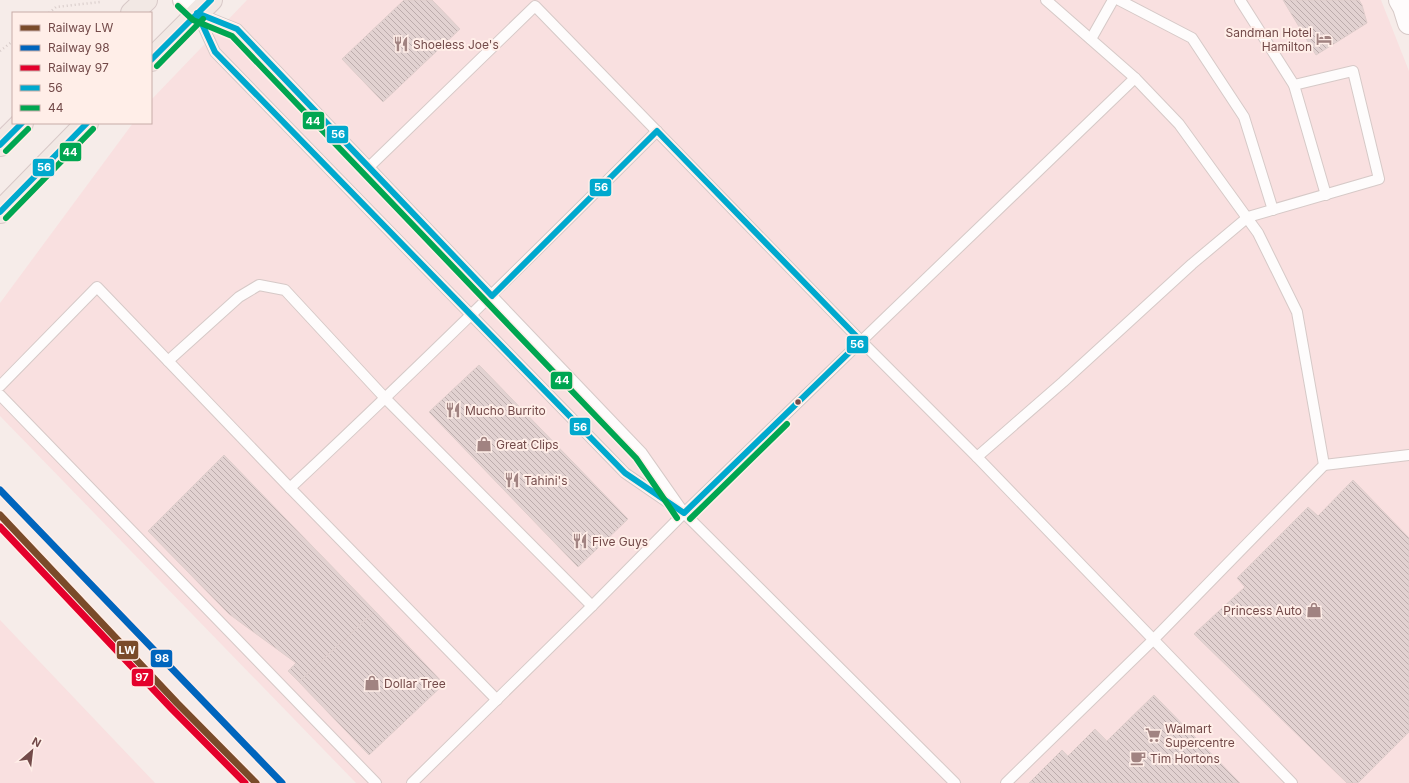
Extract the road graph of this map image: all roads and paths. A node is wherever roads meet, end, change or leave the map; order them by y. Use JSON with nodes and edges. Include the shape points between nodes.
{"nodes":[{"id":1,"x":146,"y":0,"type":"edge"},
{"id":2,"x":1046,"y":0,"type":"edge"},
{"id":3,"x":1113,"y":0,"type":"edge"},
{"id":4,"x":1119,"y":0,"type":"edge"},
{"id":5,"x":1240,"y":0,"type":"edge"},
{"id":6,"x":1400,"y":0,"type":"edge"},
{"id":7,"x":100,"y":2,"type":"dead end"},
{"id":8,"x":197,"y":4,"type":"edge"},
{"id":9,"x":50,"y":12,"type":"edge"},
{"id":10,"x":133,"y":12,"type":"edge"},
{"id":11,"x":1409,"y":23,"type":"edge"},
{"id":12,"x":1090,"y":39,"type":"junction"},
{"id":13,"x":12,"y":42,"type":"edge"},
{"id":14,"x":0,"y":51,"type":"edge"},
{"id":15,"x":152,"y":59,"type":"edge"},
{"id":16,"x":1135,"y":78,"type":"junction"},
{"id":17,"x":1294,"y":85,"type":"junction"},
{"id":18,"x":21,"y":124,"type":"edge"},
{"id":19,"x":86,"y":124,"type":"edge"},
{"id":20,"x":657,"y":131,"type":"junction"},
{"id":21,"x":0,"y":145,"type":"edge"},
{"id":22,"x":369,"y":167,"type":"junction"},
{"id":23,"x":1326,"y":195,"type":"junction"},
{"id":24,"x":1272,"y":210,"type":"junction"},
{"id":25,"x":0,"y":212,"type":"edge"},
{"id":26,"x":1248,"y":217,"type":"junction"},
{"id":27,"x":492,"y":296,"type":"junction"},
{"id":28,"x":471,"y":315,"type":"junction"},
{"id":29,"x":861,"y":341,"type":"junction"},
{"id":30,"x":168,"y":362,"type":"junction"},
{"id":31,"x":0,"y":386,"type":"edge"},
{"id":32,"x":0,"y":395,"type":"edge"},
{"id":33,"x":385,"y":398,"type":"junction"},
{"id":34,"x":1409,"y":455,"type":"edge"},
{"id":35,"x":977,"y":457,"type":"junction"},
{"id":36,"x":1324,"y":465,"type":"junction"},
{"id":37,"x":290,"y":488,"type":"junction"},
{"id":38,"x":684,"y":513,"type":"junction"},
{"id":39,"x":592,"y":606,"type":"junction"},
{"id":40,"x":1153,"y":640,"type":"junction"},
{"id":41,"x":497,"y":700,"type":"junction"},
{"id":42,"x":376,"y":783,"type":"edge"},
{"id":43,"x":412,"y":783,"type":"edge"},
{"id":44,"x":955,"y":783,"type":"edge"},
{"id":45,"x":1006,"y":783,"type":"edge"},
{"id":46,"x":1292,"y":783,"type":"edge"}],
"edges":[{"from":1,"to":10,"type":"main road"},
{"from":2,"to":12,"type":"lane"},
{"from":3,"to":12,"type":"lane"},
{"from":4,"to":24,"type":"lane","via":[[1192,38],[1244,117]]},
{"from":5,"to":17,"type":"lane"},
{"from":6,"to":11,"type":"street"},
{"from":7,"to":9,"type":"path","via":[[56,7]]},
{"from":8,"to":15,"type":"main road"},
{"from":8,"to":22,"type":"lane","via":[[237,29]]},
{"from":8,"to":28,"type":"lane","via":[[215,52]]},
{"from":12,"to":16,"type":"lane"},
{"from":13,"to":14,"type":"path"},
{"from":16,"to":26,"type":"lane","via":[[1179,124]]},
{"from":16,"to":29,"type":"lane"},
{"from":17,"to":23,"type":"lane"},
{"from":17,"to":23,"type":"lane","via":[[1353,71],[1379,179]]},
{"from":18,"to":21,"type":"main road"},
{"from":19,"to":25,"type":"main road"},
{"from":20,"to":22,"type":"lane","via":[[535,6]]},
{"from":20,"to":27,"type":"lane"},
{"from":20,"to":29,"type":"lane"},
{"from":22,"to":27,"type":"lane"},
{"from":23,"to":24,"type":"lane"},
{"from":24,"to":26,"type":"lane"},
{"from":26,"to":35,"type":"lane"},
{"from":26,"to":36,"type":"lane","via":[[1297,312]]},
{"from":27,"to":28,"type":"lane"},
{"from":27,"to":38,"type":"lane","via":[[642,453]]},
{"from":28,"to":33,"type":"lane"},
{"from":28,"to":38,"type":"lane","via":[[625,473]]},
{"from":29,"to":35,"type":"lane"},
{"from":29,"to":38,"type":"lane"},
{"from":30,"to":31,"type":"lane","via":[[97,287]]},
{"from":30,"to":33,"type":"lane","via":[[239,297],[258,285],[285,290]]},
{"from":30,"to":37,"type":"lane"},
{"from":32,"to":42,"type":"lane"},
{"from":33,"to":37,"type":"lane"},
{"from":33,"to":39,"type":"lane"},
{"from":34,"to":36,"type":"lane"},
{"from":35,"to":40,"type":"lane"},
{"from":36,"to":40,"type":"lane"},
{"from":37,"to":41,"type":"lane"},
{"from":38,"to":39,"type":"lane"},
{"from":38,"to":44,"type":"lane"},
{"from":39,"to":41,"type":"lane"},
{"from":40,"to":45,"type":"lane"},
{"from":40,"to":46,"type":"lane"},
{"from":41,"to":43,"type":"lane"}]}
